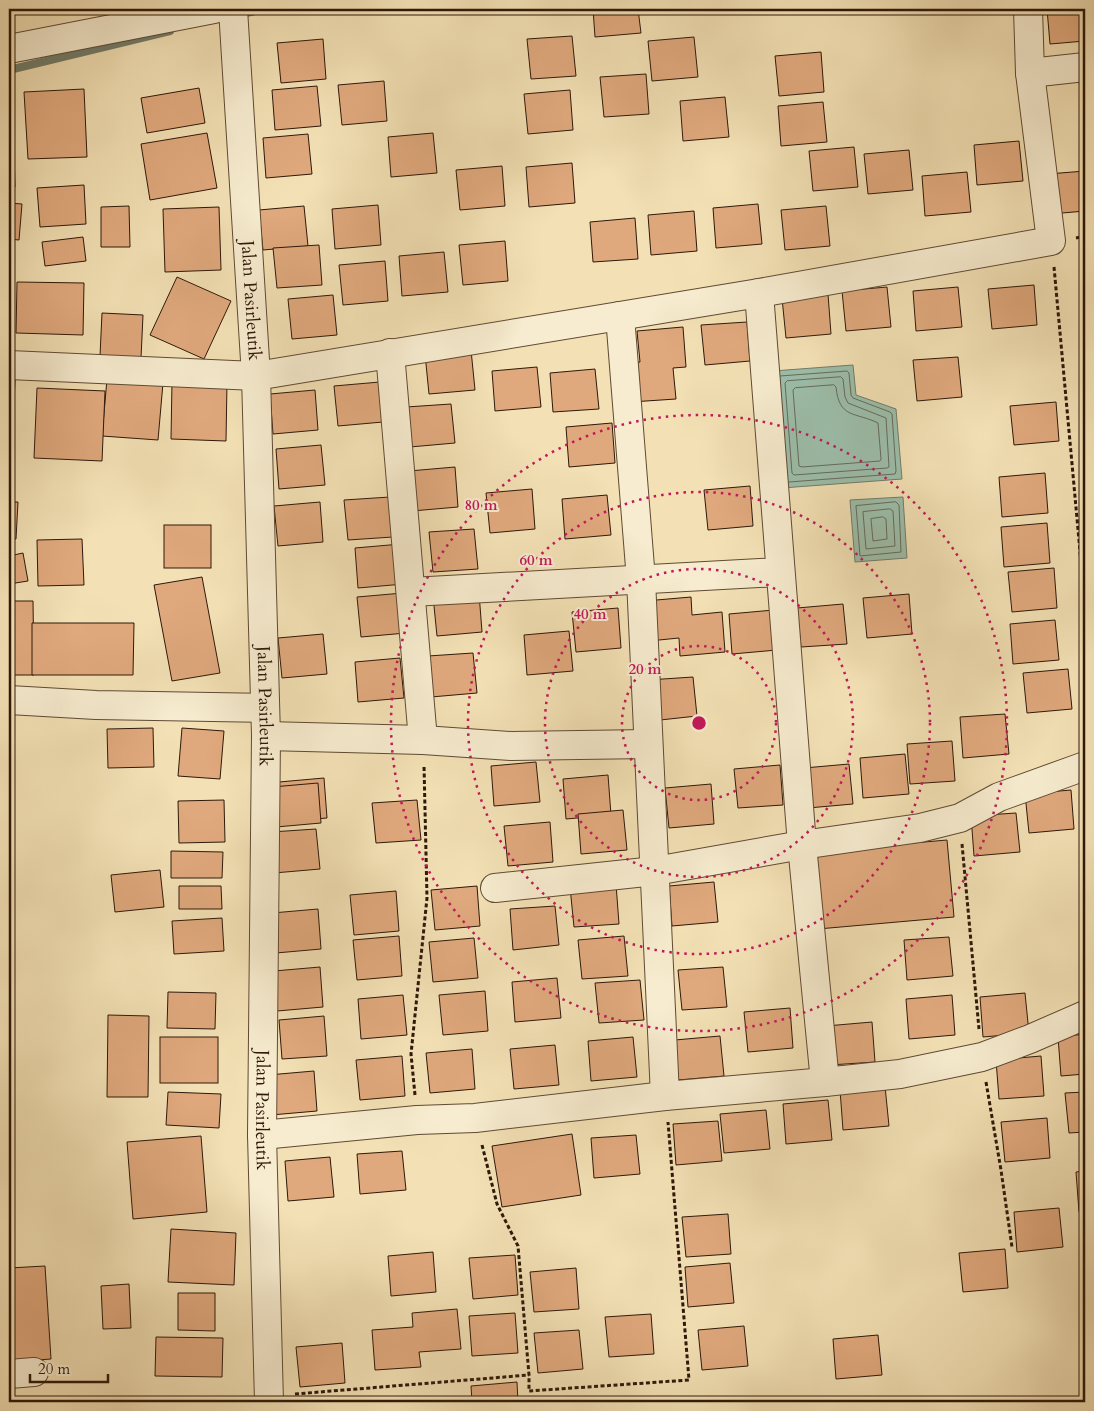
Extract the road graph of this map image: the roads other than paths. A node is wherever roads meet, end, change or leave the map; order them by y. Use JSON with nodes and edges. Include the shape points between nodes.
{"nodes":[{"id":1,"x":227,"y":9,"type":"edge"},
{"id":2,"x":1028,"y":9,"type":"edge"},
{"id":3,"x":9,"y":49,"type":"edge"},
{"id":4,"x":1085,"y":66,"type":"edge"},
{"id":5,"x":1030,"y":73,"type":"junction"},
{"id":6,"x":759,"y":293,"type":"junction"},
{"id":7,"x":620,"y":316,"type":"junction"},
{"id":8,"x":390,"y":353,"type":"junction"},
{"id":9,"x":9,"y":365,"type":"edge"},
{"id":10,"x":256,"y":376,"type":"junction"},
{"id":11,"x":780,"y":572,"type":"junction"},
{"id":12,"x":641,"y":580,"type":"junction"},
{"id":13,"x":410,"y":592,"type":"junction"},
{"id":14,"x":9,"y":700,"type":"edge"},
{"id":15,"x":264,"y":708,"type":"junction"},
{"id":16,"x":266,"y":736,"type":"junction"},
{"id":17,"x":423,"y":740,"type":"junction"},
{"id":18,"x":648,"y":744,"type":"junction"},
{"id":19,"x":1085,"y":766,"type":"edge"},
{"id":20,"x":802,"y":845,"type":"junction"},
{"id":21,"x":655,"y":871,"type":"junction"},
{"id":22,"x":495,"y":888,"type":"dead end"},
{"id":23,"x":1085,"y":1015,"type":"edge"},
{"id":24,"x":825,"y":1082,"type":"junction"},
{"id":25,"x":665,"y":1096,"type":"junction"},
{"id":26,"x":262,"y":1135,"type":"junction"},
{"id":27,"x":269,"y":1399,"type":"edge"}],
"edges":[{"from":1,"to":3,"type":"street"},
{"from":1,"to":10,"type":"street","name":"Jalan Pasirleutik","via":[[234,38]]},
{"from":2,"to":5,"type":"street"},
{"from":4,"to":5,"type":"street"},
{"from":5,"to":6,"type":"street","via":[[1051,241]]},
{"from":6,"to":7,"type":"street"},
{"from":6,"to":11,"type":"street"},
{"from":7,"to":8,"type":"street"},
{"from":7,"to":12,"type":"street"},
{"from":8,"to":10,"type":"street"},
{"from":8,"to":13,"type":"street"},
{"from":9,"to":10,"type":"street"},
{"from":10,"to":15,"type":"street","name":"Jalan Pasirleutik"},
{"from":11,"to":12,"type":"street"},
{"from":11,"to":20,"type":"street"},
{"from":12,"to":13,"type":"street"},
{"from":12,"to":18,"type":"street"},
{"from":13,"to":17,"type":"street"},
{"from":14,"to":15,"type":"street"},
{"from":15,"to":16,"type":"street","name":"Jalan Pasirleutik"},
{"from":16,"to":17,"type":"street"},
{"from":16,"to":26,"type":"street","name":"Jalan Pasirleutik"},
{"from":17,"to":18,"type":"street","via":[[511,746]]},
{"from":18,"to":21,"type":"street"},
{"from":19,"to":20,"type":"street","via":[[999,797],[960,818],[920,828]]},
{"from":20,"to":21,"type":"street"},
{"from":20,"to":24,"type":"street"},
{"from":21,"to":22,"type":"street"},
{"from":21,"to":25,"type":"street"},
{"from":23,"to":24,"type":"street","via":[[982,1057],[900,1074]]},
{"from":24,"to":25,"type":"street"},
{"from":25,"to":26,"type":"street","via":[[475,1118],[417,1120]]},
{"from":26,"to":27,"type":"street","name":"Jalan Pasirleutik"}]}
